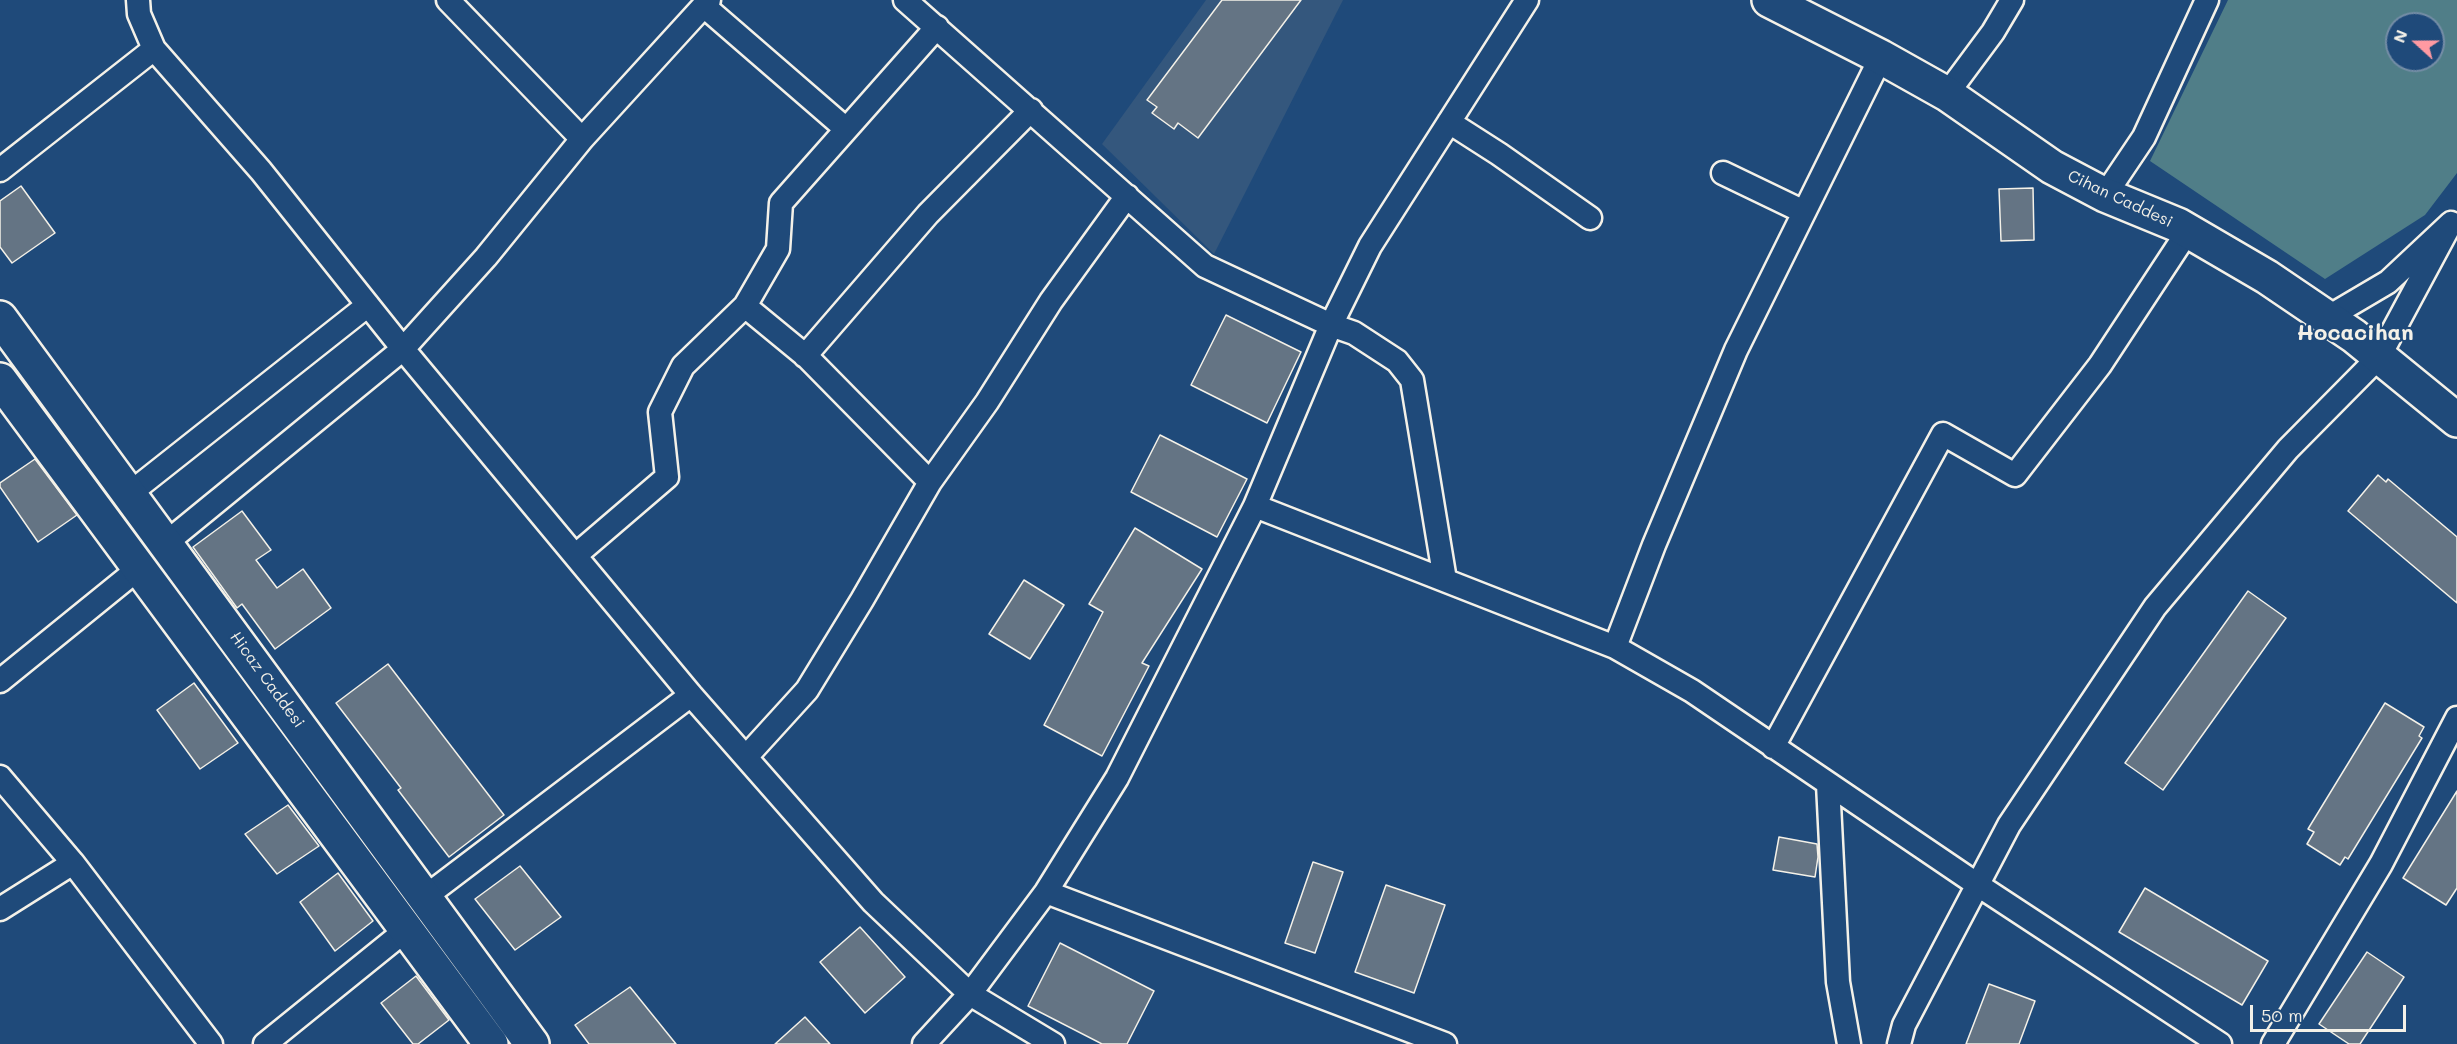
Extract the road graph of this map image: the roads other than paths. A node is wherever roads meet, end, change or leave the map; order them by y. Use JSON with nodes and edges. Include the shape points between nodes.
{"nodes":[{"id":1,"x":138,"y":0,"type":"edge"},
{"id":2,"x":448,"y":0,"type":"edge"},
{"id":3,"x":1527,"y":0,"type":"edge"},
{"id":4,"x":1769,"y":0,"type":"edge"},
{"id":5,"x":2012,"y":0,"type":"edge"},
{"id":6,"x":2207,"y":0,"type":"edge"},
{"id":7,"x":908,"y":1,"type":"edge"},
{"id":8,"x":707,"y":3,"type":"edge"},
{"id":9,"x":937,"y":27,"type":"junction"},
{"id":10,"x":154,"y":49,"type":"junction"},
{"id":11,"x":1881,"y":57,"type":"junction"},
{"id":12,"x":1947,"y":94,"type":"junction"},
{"id":13,"x":1031,"y":110,"type":"junction"},
{"id":14,"x":1449,"y":122,"type":"junction"},
{"id":15,"x":846,"y":129,"type":"junction"},
{"id":16,"x":582,"y":139,"type":"junction"},
{"id":17,"x":0,"y":170,"type":"edge"},
{"id":18,"x":1723,"y":173,"type":"dead end"},
{"id":19,"x":2105,"y":195,"type":"junction"},
{"id":20,"x":1127,"y":196,"type":"junction"},
{"id":21,"x":1804,"y":212,"type":"junction"},
{"id":22,"x":1590,"y":218,"type":"dead end"},
{"id":23,"x":2454,"y":219,"type":"edge"},
{"id":24,"x":2188,"y":231,"type":"junction"},
{"id":25,"x":368,"y":305,"type":"junction"},
{"id":26,"x":745,"y":306,"type":"junction"},
{"id":27,"x":0,"y":318,"type":"edge"},
{"id":28,"x":2327,"y":318,"type":"junction"},
{"id":29,"x":1331,"y":325,"type":"junction"},
{"id":30,"x":403,"y":349,"type":"junction"},
{"id":31,"x":805,"y":356,"type":"junction"},
{"id":32,"x":2379,"y":357,"type":"junction"},
{"id":33,"x":0,"y":380,"type":"edge"},
{"id":34,"x":2457,"y":420,"type":"edge"},
{"id":35,"x":930,"y":482,"type":"junction"},
{"id":36,"x":129,"y":494,"type":"junction"},
{"id":37,"x":1254,"y":506,"type":"junction"},
{"id":38,"x":166,"y":543,"type":"junction"},
{"id":39,"x":576,"y":555,"type":"junction"},
{"id":40,"x":138,"y":569,"type":"junction"},
{"id":41,"x":1445,"y":580,"type":"junction"},
{"id":42,"x":1615,"y":647,"type":"junction"},
{"id":43,"x":0,"y":681,"type":"edge"},
{"id":44,"x":692,"y":695,"type":"junction"},
{"id":45,"x":2457,"y":718,"type":"edge"},
{"id":46,"x":1773,"y":747,"type":"junction"},
{"id":47,"x":746,"y":757,"type":"junction"},
{"id":48,"x":0,"y":777,"type":"edge"},
{"id":49,"x":1828,"y":784,"type":"junction"},
{"id":50,"x":72,"y":863,"type":"junction"},
{"id":51,"x":1978,"y":885,"type":"junction"},
{"id":52,"x":1046,"y":892,"type":"junction"},
{"id":53,"x":425,"y":897,"type":"junction"},
{"id":54,"x":0,"y":909,"type":"edge"},
{"id":55,"x":406,"y":930,"type":"junction"},
{"id":56,"x":970,"y":994,"type":"junction"},
{"id":57,"x":269,"y":1043,"type":"edge"},
{"id":58,"x":211,"y":1044,"type":"edge"},
{"id":59,"x":491,"y":1044,"type":"edge"},
{"id":60,"x":532,"y":1044,"type":"edge"},
{"id":61,"x":924,"y":1044,"type":"edge"},
{"id":62,"x":1053,"y":1044,"type":"edge"},
{"id":63,"x":1445,"y":1044,"type":"edge"},
{"id":64,"x":1849,"y":1044,"type":"edge"},
{"id":65,"x":1899,"y":1044,"type":"edge"},
{"id":66,"x":2220,"y":1044,"type":"edge"},
{"id":67,"x":2273,"y":1044,"type":"edge"}],
"edges":[{"from":1,"to":10,"type":"street","via":[[139,14]]},
{"from":2,"to":16,"type":"street"},
{"from":3,"to":14,"type":"street"},
{"from":4,"to":11,"type":"main road","name":"Cihan Caddesi"},
{"from":5,"to":12,"type":"street"},
{"from":6,"to":19,"type":"street","via":[[2144,137]]},
{"from":7,"to":9,"type":"street"},
{"from":8,"to":15,"type":"street"},
{"from":8,"to":16,"type":"street"},
{"from":9,"to":13,"type":"street"},
{"from":9,"to":15,"type":"street"},
{"from":10,"to":17,"type":"street"},
{"from":10,"to":25,"type":"street","via":[[261,171]]},
{"from":11,"to":12,"type":"main road","name":"Cihan Caddesi"},
{"from":11,"to":21,"type":"street"},
{"from":12,"to":19,"type":"main road","name":"Cihan Caddesi","via":[[2052,167]]},
{"from":13,"to":20,"type":"street"},
{"from":13,"to":31,"type":"street","via":[[928,214]]},
{"from":14,"to":22,"type":"street"},
{"from":14,"to":29,"type":"street","via":[[1370,246]]},
{"from":15,"to":26,"type":"street","via":[[781,203],[777,249]]},
{"from":16,"to":30,"type":"street","via":[[486,257]]},
{"from":18,"to":21,"type":"street"},
{"from":19,"to":24,"type":"main road","name":"Cihan Caddesi"},
{"from":20,"to":29,"type":"street","via":[[1205,266]]},
{"from":20,"to":35,"type":"street"},
{"from":21,"to":42,"type":"street","via":[[1736,350]]},
{"from":23,"to":28,"type":"street","via":[[2388,282]]},
{"from":23,"to":32,"type":"street"},
{"from":24,"to":28,"type":"main road","name":"Cihan Caddesi"},
{"from":24,"to":46,"type":"street","via":[[2100,365],[2015,475],[1942,434]]},
{"from":25,"to":30,"type":"street"},
{"from":25,"to":36,"type":"street"},
{"from":26,"to":31,"type":"street"},
{"from":26,"to":39,"type":"street","via":[[683,366],[660,412],[666,477]]},
{"from":27,"to":36,"type":"main road","name":"Hicaz Caddesi"},
{"from":28,"to":32,"type":"main road","name":"Cihan Caddesi"},
{"from":29,"to":37,"type":"street"},
{"from":29,"to":41,"type":"street","via":[[1354,333],[1397,361],[1412,380]]},
{"from":30,"to":38,"type":"street"},
{"from":30,"to":39,"type":"street"},
{"from":31,"to":35,"type":"street"},
{"from":32,"to":34,"type":"main road","name":"Cihan Caddesi"},
{"from":32,"to":51,"type":"street","via":[[2288,449],[2155,607],[2009,825]]},
{"from":33,"to":40,"type":"main road"},
{"from":35,"to":47,"type":"street","via":[[807,690]]},
{"from":36,"to":38,"type":"main road","name":"Hicaz Caddesi"},
{"from":37,"to":41,"type":"street"},
{"from":37,"to":52,"type":"street","via":[[1117,778]]},
{"from":38,"to":53,"type":"main road","name":"Hicaz Caddesi"},
{"from":39,"to":44,"type":"street"},
{"from":40,"to":43,"type":"street"},
{"from":40,"to":55,"type":"main road"},
{"from":41,"to":42,"type":"street"},
{"from":42,"to":46,"type":"street","via":[[1692,691]]},
{"from":44,"to":47,"type":"street"},
{"from":44,"to":53,"type":"street"},
{"from":45,"to":67,"type":"street","via":[[2380,864]]},
{"from":46,"to":49,"type":"street"},
{"from":47,"to":56,"type":"street","via":[[873,902]]},
{"from":48,"to":50,"type":"street"},
{"from":49,"to":51,"type":"street"},
{"from":49,"to":64,"type":"street","via":[[1838,982]]},
{"from":50,"to":54,"type":"street"},
{"from":50,"to":58,"type":"street"},
{"from":51,"to":65,"type":"street","via":[[1904,1025]]},
{"from":51,"to":66,"type":"street"},
{"from":52,"to":56,"type":"street"},
{"from":52,"to":63,"type":"street"},
{"from":53,"to":60,"type":"main road","name":"Hicaz Caddesi"},
{"from":55,"to":57,"type":"street"},
{"from":55,"to":59,"type":"main road"},
{"from":56,"to":61,"type":"street"},
{"from":56,"to":62,"type":"street"}]}
